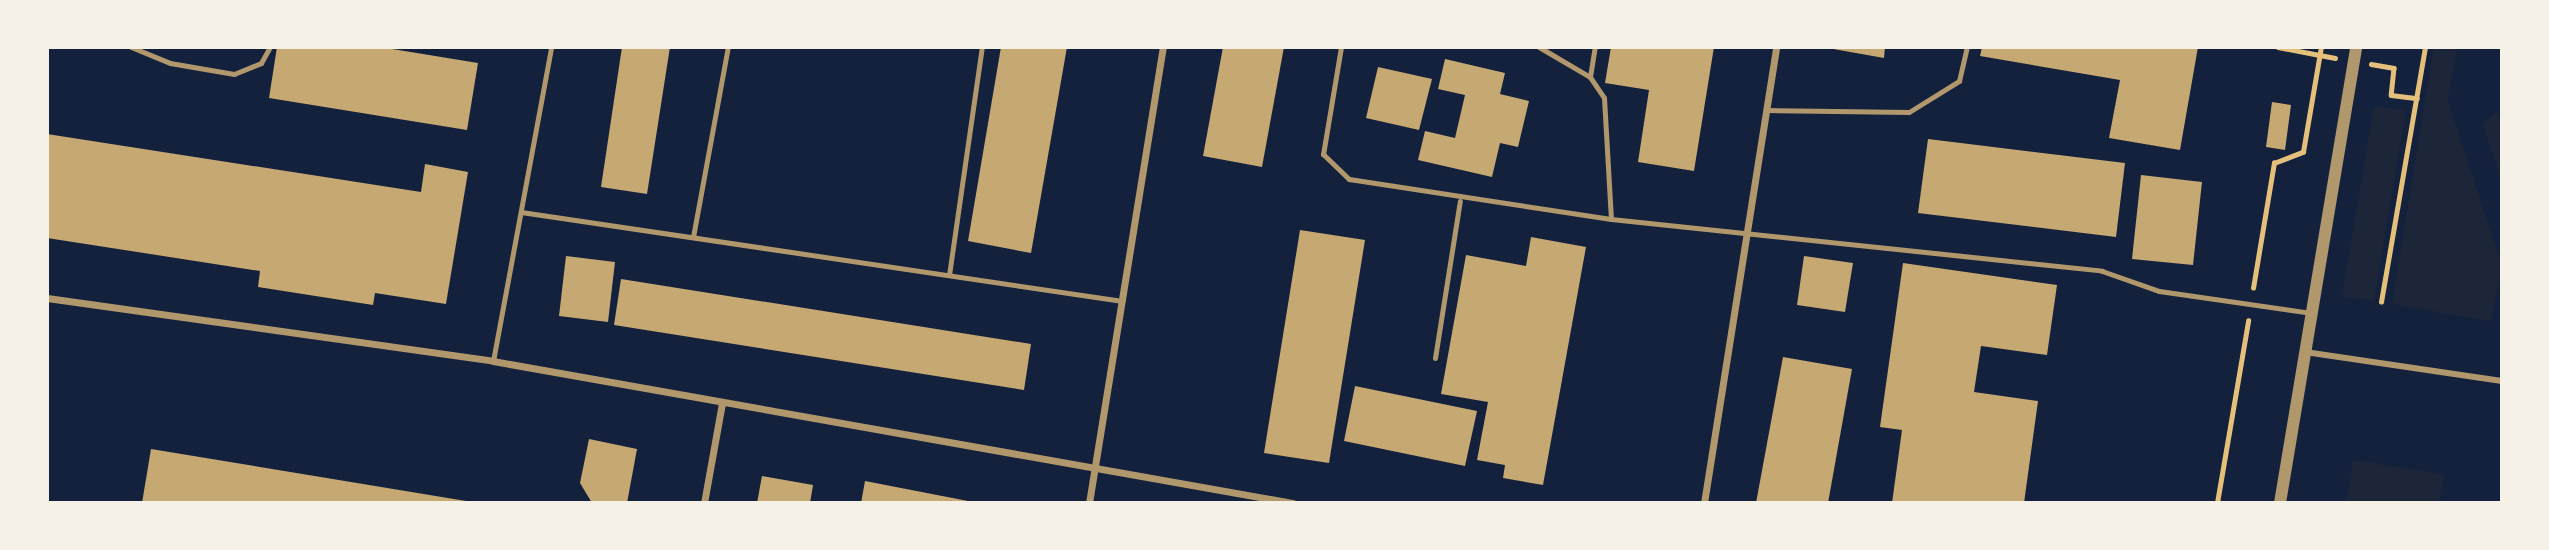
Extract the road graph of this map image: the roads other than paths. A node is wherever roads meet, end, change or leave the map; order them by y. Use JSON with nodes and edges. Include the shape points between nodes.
{"nodes":[{"id":1,"x":131,"y":47,"type":"edge"},
{"id":2,"x":270,"y":47,"type":"edge"},
{"id":3,"x":551,"y":47,"type":"edge"},
{"id":4,"x":728,"y":47,"type":"edge"},
{"id":5,"x":982,"y":47,"type":"edge"},
{"id":6,"x":1163,"y":47,"type":"edge"},
{"id":7,"x":1341,"y":47,"type":"edge"},
{"id":8,"x":1539,"y":47,"type":"edge"},
{"id":9,"x":1595,"y":47,"type":"edge"},
{"id":10,"x":1776,"y":47,"type":"edge"},
{"id":11,"x":1967,"y":47,"type":"edge"},
{"id":12,"x":2356,"y":47,"type":"edge"},
{"id":13,"x":1590,"y":77,"type":"junction"},
{"id":14,"x":1766,"y":110,"type":"junction"},
{"id":15,"x":1460,"y":201,"type":"junction"},
{"id":16,"x":521,"y":212,"type":"junction"},
{"id":17,"x":1611,"y":219,"type":"junction"},
{"id":18,"x":1748,"y":230,"type":"junction"},
{"id":19,"x":693,"y":237,"type":"junction"},
{"id":20,"x":949,"y":275,"type":"junction"},
{"id":21,"x":47,"y":298,"type":"edge"},
{"id":22,"x":1122,"y":301,"type":"junction"},
{"id":23,"x":2312,"y":313,"type":"junction"},
{"id":24,"x":2305,"y":352,"type":"junction"},
{"id":25,"x":1435,"y":358,"type":"dead end"},
{"id":26,"x":493,"y":361,"type":"junction"},
{"id":27,"x":2502,"y":381,"type":"edge"},
{"id":28,"x":722,"y":403,"type":"junction"},
{"id":29,"x":1096,"y":464,"type":"junction"},
{"id":30,"x":704,"y":503,"type":"edge"},
{"id":31,"x":1089,"y":503,"type":"edge"},
{"id":32,"x":1293,"y":503,"type":"edge"},
{"id":33,"x":1703,"y":503,"type":"edge"},
{"id":34,"x":2280,"y":503,"type":"edge"}],
"edges":[{"from":1,"to":2,"type":"lane","via":[[170,63],[234,74],[261,62]]},
{"from":3,"to":16,"type":"lane"},
{"from":4,"to":19,"type":"lane"},
{"from":5,"to":20,"type":"lane"},
{"from":6,"to":22,"type":"street"},
{"from":7,"to":15,"type":"lane","via":[[1323,154],[1349,179]]},
{"from":8,"to":13,"type":"lane"},
{"from":9,"to":13,"type":"lane"},
{"from":10,"to":14,"type":"street"},
{"from":11,"to":14,"type":"lane","via":[[1959,80],[1909,112]]},
{"from":12,"to":23,"type":"street"},
{"from":13,"to":17,"type":"lane","via":[[1604,98]]},
{"from":14,"to":18,"type":"street"},
{"from":15,"to":17,"type":"lane"},
{"from":15,"to":25,"type":"lane"},
{"from":16,"to":19,"type":"lane"},
{"from":16,"to":26,"type":"lane"},
{"from":17,"to":18,"type":"lane"},
{"from":18,"to":23,"type":"lane","via":[[2102,271],[2159,291]]},
{"from":18,"to":33,"type":"street"},
{"from":19,"to":20,"type":"lane"},
{"from":20,"to":22,"type":"lane"},
{"from":21,"to":26,"type":"street"},
{"from":22,"to":29,"type":"street"},
{"from":23,"to":24,"type":"street"},
{"from":24,"to":27,"type":"street"},
{"from":24,"to":34,"type":"street"},
{"from":26,"to":28,"type":"street"},
{"from":28,"to":29,"type":"street"},
{"from":28,"to":30,"type":"street"},
{"from":29,"to":31,"type":"street"},
{"from":29,"to":32,"type":"street"}]}
